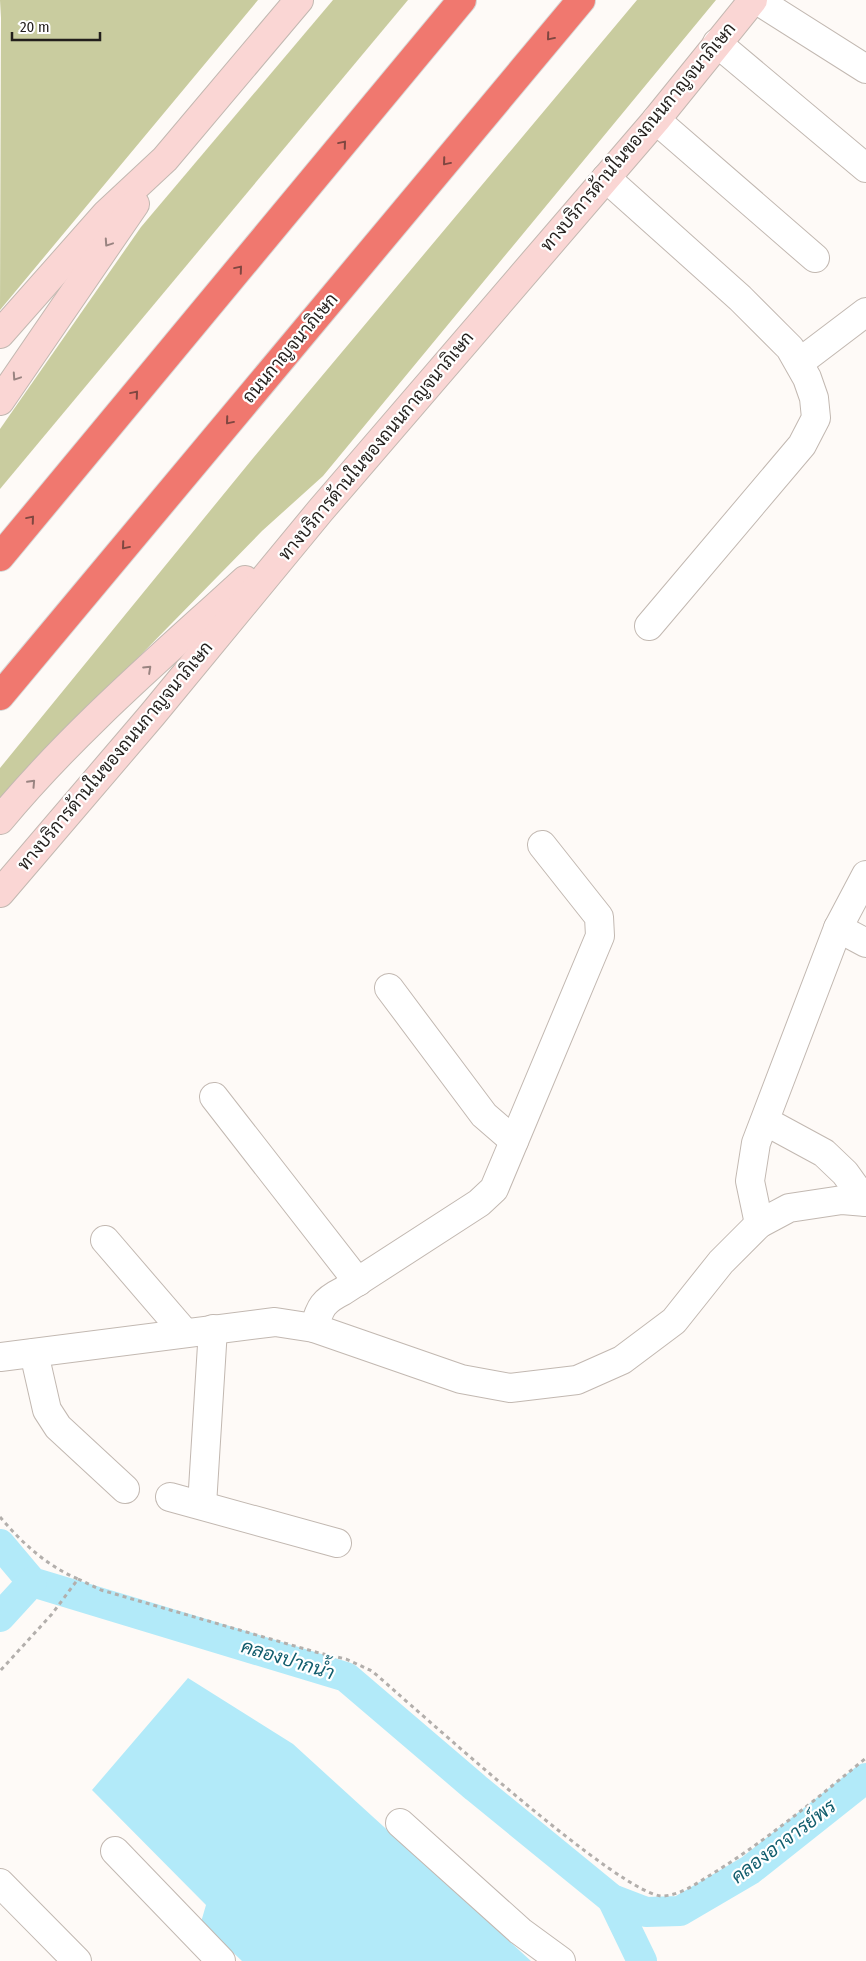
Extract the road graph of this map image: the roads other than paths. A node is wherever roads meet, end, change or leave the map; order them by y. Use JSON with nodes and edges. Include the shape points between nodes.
{"nodes":[{"id":1,"x":299,"y":0,"type":"edge"},
{"id":2,"x":462,"y":0,"type":"edge"},
{"id":3,"x":581,"y":0,"type":"edge"},
{"id":4,"x":755,"y":0,"type":"edge"},
{"id":5,"x":717,"y":43,"type":"junction"},
{"id":6,"x":866,"y":69,"type":"edge"},
{"id":7,"x":656,"y":120,"type":"junction"},
{"id":8,"x":165,"y":159,"type":"junction"},
{"id":9,"x":866,"y":168,"type":"edge"},
{"id":10,"x":606,"y":178,"type":"junction"},
{"id":11,"x":815,"y":258,"type":"dead end"},
{"id":12,"x":866,"y":312,"type":"edge"},
{"id":13,"x":0,"y":334,"type":"edge"},
{"id":14,"x":800,"y":362,"type":"junction"},
{"id":15,"x":0,"y":401,"type":"edge"},
{"id":16,"x":320,"y":511,"type":"junction"},
{"id":17,"x":0,"y":557,"type":"edge"},
{"id":18,"x":649,"y":626,"type":"dead end"},
{"id":19,"x":0,"y":696,"type":"edge"},
{"id":20,"x":0,"y":820,"type":"edge"},
{"id":21,"x":542,"y":845,"type":"dead end"},
{"id":22,"x":866,"y":875,"type":"edge"},
{"id":23,"x":0,"y":893,"type":"edge"},
{"id":24,"x":838,"y":928,"type":"junction"},
{"id":25,"x":866,"y":943,"type":"edge"},
{"id":26,"x":389,"y":988,"type":"dead end"},
{"id":27,"x":214,"y":1098,"type":"dead end"},
{"id":28,"x":765,"y":1120,"type":"junction"},
{"id":29,"x":514,"y":1141,"type":"junction"},
{"id":30,"x":866,"y":1202,"type":"edge"},
{"id":31,"x":759,"y":1224,"type":"junction"},
{"id":32,"x":105,"y":1240,"type":"dead end"},
{"id":33,"x":358,"y":1282,"type":"junction"},
{"id":34,"x":314,"y":1328,"type":"junction"},
{"id":35,"x":213,"y":1329,"type":"junction"},
{"id":36,"x":185,"y":1333,"type":"junction"},
{"id":37,"x":34,"y":1353,"type":"junction"},
{"id":38,"x":0,"y":1357,"type":"edge"},
{"id":39,"x":125,"y":1489,"type":"dead end"},
{"id":40,"x":170,"y":1497,"type":"dead end"},
{"id":41,"x":202,"y":1505,"type":"junction"},
{"id":42,"x":337,"y":1543,"type":"dead end"},
{"id":43,"x":400,"y":1823,"type":"dead end"},
{"id":44,"x":115,"y":1851,"type":"dead end"},
{"id":45,"x":0,"y":1883,"type":"edge"},
{"id":46,"x":77,"y":1961,"type":"edge"},
{"id":47,"x":221,"y":1961,"type":"edge"},
{"id":48,"x":561,"y":1961,"type":"edge"}],
"edges":[{"from":1,"to":8,"type":"main road"},
{"from":17,"to":2,"type":"highway","one_way":true},
{"from":3,"to":19,"type":"highway","name":"ถนนกาญจนาภิเษก","one_way":true},
{"from":4,"to":5,"type":"main road","name":"ทางบริการด้านในของถนนกาญจนาภิเษก"},
{"from":4,"to":6,"type":"street"},
{"from":5,"to":7,"type":"main road","name":"ทางบริการด้านในของถนนกาญจนาภิเษก"},
{"from":5,"to":9,"type":"street"},
{"from":7,"to":10,"type":"main road","name":"ทางบริการด้านในของถนนกาญจนาภิเษก"},
{"from":7,"to":11,"type":"street"},
{"from":8,"to":13,"type":"main road","via":[[106,214]]},
{"from":8,"to":15,"type":"main road","one_way":true},
{"from":10,"to":14,"type":"street","via":[[740,298]]},
{"from":10,"to":16,"type":"main road","name":"ทางบริการด้านในของถนนกาญจนาภิเษก"},
{"from":12,"to":14,"type":"street"},
{"from":14,"to":18,"type":"street","via":[[814,398],[816,418],[802,445]]},
{"from":20,"to":16,"type":"main road","one_way":true,"via":[[29,785],[125,690]]},
{"from":16,"to":23,"type":"main road","name":"ทางบริการด้านในของถนนกาญจนาภิเษก"},
{"from":21,"to":29,"type":"street","via":[[599,917],[600,936]]},
{"from":22,"to":24,"type":"street"},
{"from":24,"to":25,"type":"street"},
{"from":24,"to":28,"type":"street"},
{"from":26,"to":29,"type":"street","via":[[484,1115]]},
{"from":27,"to":33,"type":"street"},
{"from":28,"to":30,"type":"street","via":[[824,1153],[845,1172]]},
{"from":28,"to":31,"type":"street","via":[[756,1143],[750,1181]]},
{"from":29,"to":33,"type":"street","via":[[494,1189],[479,1203]]},
{"from":30,"to":31,"type":"street","via":[[842,1200],[789,1208]]},
{"from":31,"to":34,"type":"street","via":[[720,1262],[674,1321],[622,1360],[577,1380],[510,1388],[461,1379]]},
{"from":32,"to":36,"type":"street"},
{"from":33,"to":34,"type":"street","via":[[329,1298],[320,1309]]},
{"from":34,"to":35,"type":"street","via":[[275,1322]]},
{"from":35,"to":36,"type":"street"},
{"from":35,"to":41,"type":"street"},
{"from":36,"to":37,"type":"street"},
{"from":37,"to":38,"type":"street"},
{"from":37,"to":39,"type":"street","via":[[46,1410],[58,1427]]},
{"from":40,"to":41,"type":"street"},
{"from":41,"to":42,"type":"street"},
{"from":43,"to":48,"type":"street","via":[[520,1930]]},
{"from":44,"to":47,"type":"street"},
{"from":45,"to":46,"type":"street"}]}
